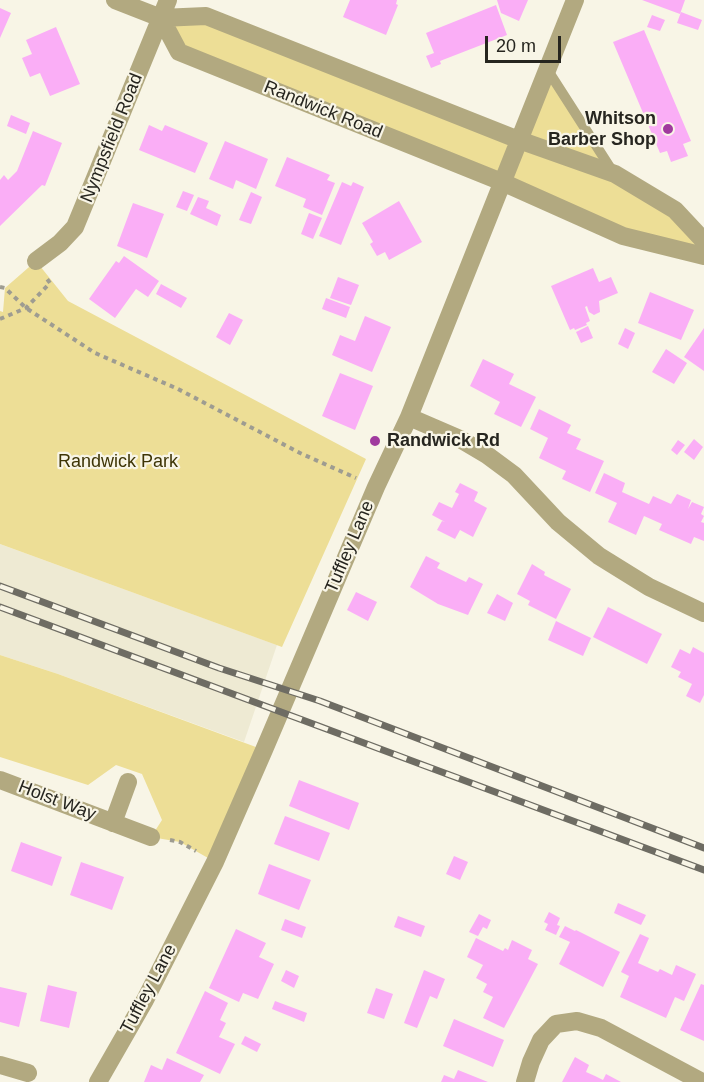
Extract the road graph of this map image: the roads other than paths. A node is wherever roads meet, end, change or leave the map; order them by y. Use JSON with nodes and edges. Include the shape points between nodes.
{"nodes":[{"id":1,"x":115,"y":0,"type":"edge"},
{"id":2,"x":168,"y":0,"type":"edge"},
{"id":3,"x":575,"y":0,"type":"edge"},
{"id":4,"x":161,"y":18,"type":"junction"},
{"id":5,"x":547,"y":69,"type":"junction"},
{"id":6,"x":519,"y":140,"type":"junction"},
{"id":7,"x":615,"y":174,"type":"junction"},
{"id":8,"x":502,"y":182,"type":"junction"},
{"id":9,"x":704,"y":241,"type":"edge"},
{"id":10,"x":704,"y":256,"type":"edge"},
{"id":11,"x":36,"y":261,"type":"road end"},
{"id":12,"x":409,"y":417,"type":"junction"},
{"id":13,"x":704,"y":614,"type":"edge"},
{"id":14,"x":0,"y":780,"type":"edge"},
{"id":15,"x":128,"y":782,"type":"dead end"},
{"id":16,"x":113,"y":823,"type":"junction"},
{"id":17,"x":151,"y":837,"type":"road end"},
{"id":18,"x":0,"y":1065,"type":"edge"},
{"id":19,"x":28,"y":1073,"type":"dead end"},
{"id":20,"x":98,"y":1082,"type":"edge"},
{"id":21,"x":525,"y":1082,"type":"edge"},
{"id":22,"x":702,"y":1082,"type":"edge"}],
"edges":[{"from":1,"to":4,"type":"street"},
{"from":2,"to":4,"type":"street","name":"Nympsfield Road"},
{"from":3,"to":5,"type":"street","name":"Tuffley Lane"},
{"from":4,"to":6,"type":"street","via":[[206,16]]},
{"from":4,"to":8,"type":"street","name":"Randwick Road","via":[[179,52]]},
{"from":4,"to":11,"type":"street","name":"Nympsfield Road","via":[[75,227]]},
{"from":5,"to":6,"type":"street","name":"Tuffley Lane"},
{"from":5,"to":7,"type":"lane"},
{"from":6,"to":7,"type":"street"},
{"from":6,"to":8,"type":"street","name":"Tuffley Lane"},
{"from":7,"to":9,"type":"street","via":[[675,210]]},
{"from":8,"to":10,"type":"street","name":"Randwick Road","via":[[623,237]]},
{"from":8,"to":12,"type":"street","name":"Tuffley Lane"},
{"from":12,"to":13,"type":"street","via":[[487,454],[599,556]]},
{"from":12,"to":20,"type":"street","name":"Tuffley Lane","via":[[215,862]]},
{"from":14,"to":16,"type":"street","name":"Holst Way"},
{"from":15,"to":16,"type":"street","name":"Holst Way"},
{"from":16,"to":17,"type":"street","name":"Holst Way"},
{"from":18,"to":19,"type":"street"},
{"from":21,"to":22,"type":"street","via":[[541,1040],[556,1024],[577,1021],[601,1028]]}]}
